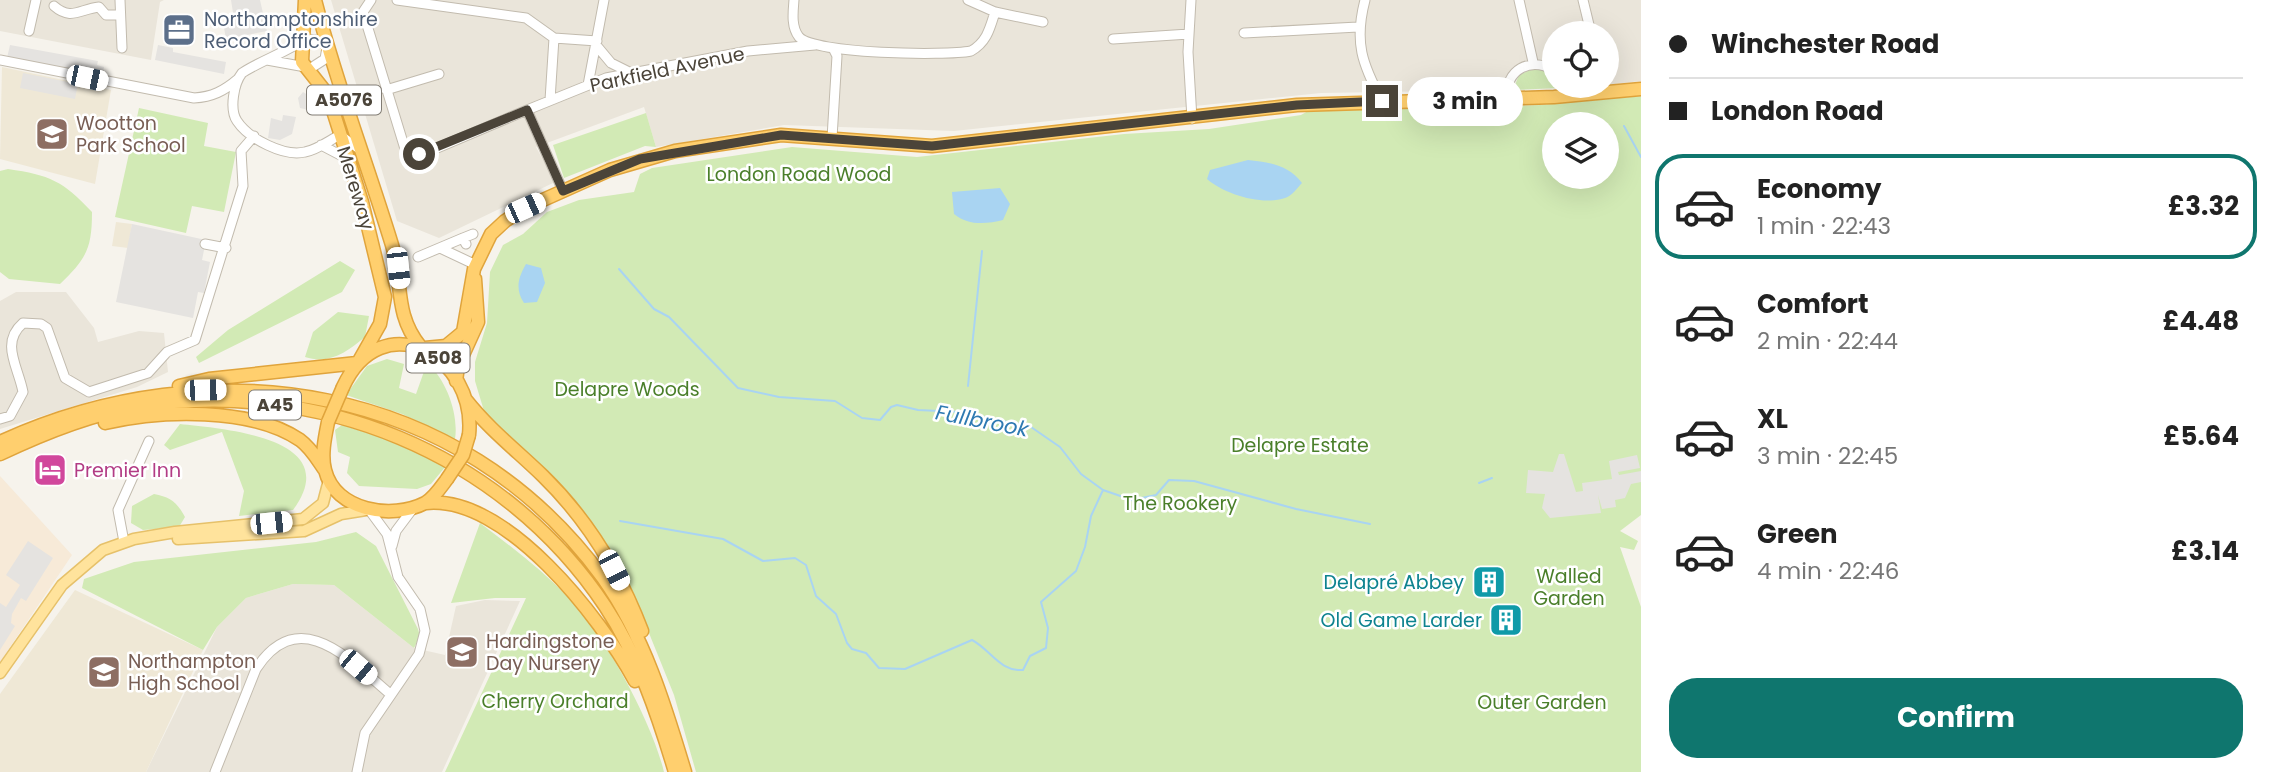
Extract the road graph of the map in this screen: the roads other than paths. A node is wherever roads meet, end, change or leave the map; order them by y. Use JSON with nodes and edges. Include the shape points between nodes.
{"nodes":[{"id":1,"x":36,"y":0,"type":"edge"},
{"id":2,"x":120,"y":0,"type":"edge"},
{"id":3,"x":305,"y":0,"type":"edge"},
{"id":4,"x":315,"y":0,"type":"edge"},
{"id":5,"x":371,"y":0,"type":"edge"},
{"id":6,"x":397,"y":0,"type":"edge"},
{"id":7,"x":604,"y":0,"type":"edge"},
{"id":8,"x":793,"y":0,"type":"edge"},
{"id":9,"x":968,"y":0,"type":"edge"},
{"id":10,"x":1191,"y":0,"type":"edge"},
{"id":11,"x":1365,"y":0,"type":"edge"},
{"id":12,"x":1519,"y":0,"type":"edge"},
{"id":13,"x":1583,"y":0,"type":"edge"},
{"id":14,"x":54,"y":6,"type":"dead end"},
{"id":15,"x":995,"y":12,"type":"junction"},
{"id":16,"x":119,"y":15,"type":"junction"},
{"id":17,"x":1588,"y":21,"type":"edge"},
{"id":18,"x":1043,"y":22,"type":"dead end"},
{"id":19,"x":794,"y":25,"type":"junction"},
{"id":20,"x":1358,"y":27,"type":"junction"},
{"id":21,"x":29,"y":31,"type":"dead end"},
{"id":22,"x":1244,"y":33,"type":"dead end"},
{"id":23,"x":1189,"y":34,"type":"junction"},
{"id":24,"x":554,"y":38,"type":"junction"},
{"id":25,"x":1113,"y":39,"type":"dead end"},
{"id":26,"x":301,"y":41,"type":"junction"},
{"id":27,"x":596,"y":43,"type":"junction"},
{"id":28,"x":820,"y":46,"type":"junction"},
{"id":29,"x":122,"y":47,"type":"dead end"},
{"id":30,"x":327,"y":47,"type":"junction"},
{"id":31,"x":783,"y":48,"type":"junction"},
{"id":32,"x":834,"y":50,"type":"junction"},
{"id":33,"x":0,"y":60,"type":"edge"},
{"id":34,"x":267,"y":60,"type":"junction"},
{"id":35,"x":1533,"y":62,"type":"junction"},
{"id":36,"x":1542,"y":65,"type":"edge"},
{"id":37,"x":306,"y":69,"type":"junction"},
{"id":38,"x":631,"y":73,"type":"junction"},
{"id":39,"x":439,"y":74,"type":"dead end"},
{"id":40,"x":238,"y":79,"type":"junction"},
{"id":41,"x":588,"y":85,"type":"junction"},
{"id":42,"x":1641,"y":89,"type":"edge"},
{"id":43,"x":386,"y":90,"type":"junction"},
{"id":44,"x":1619,"y":90,"type":"edge"},
{"id":45,"x":1542,"y":94,"type":"edge"},
{"id":46,"x":1507,"y":99,"type":"junction"},
{"id":47,"x":550,"y":100,"type":"junction"},
{"id":48,"x":1382,"y":101,"type":"junction"},
{"id":49,"x":527,"y":110,"type":"junction"},
{"id":50,"x":1192,"y":119,"type":"junction"},
{"id":51,"x":340,"y":135,"type":"junction"},
{"id":52,"x":254,"y":136,"type":"junction"},
{"id":53,"x":832,"y":138,"type":"junction"},
{"id":54,"x":321,"y":145,"type":"junction"},
{"id":55,"x":359,"y":149,"type":"junction"},
{"id":56,"x":353,"y":175,"type":"junction"},
{"id":57,"x":563,"y":191,"type":"junction"},
{"id":58,"x":467,"y":238,"type":"dead end"},
{"id":59,"x":205,"y":244,"type":"dead end"},
{"id":60,"x":226,"y":248,"type":"junction"},
{"id":61,"x":440,"y":248,"type":"junction"},
{"id":62,"x":418,"y":257,"type":"dead end"},
{"id":63,"x":475,"y":267,"type":"junction"},
{"id":64,"x":423,"y":347,"type":"junction"},
{"id":65,"x":358,"y":362,"type":"junction"},
{"id":66,"x":456,"y":380,"type":"junction"},
{"id":67,"x":131,"y":398,"type":"junction"},
{"id":68,"x":466,"y":400,"type":"junction"},
{"id":69,"x":0,"y":419,"type":"edge"},
{"id":70,"x":149,"y":440,"type":"dead end"},
{"id":71,"x":0,"y":442,"type":"edge"},
{"id":72,"x":0,"y":454,"type":"edge"},
{"id":73,"x":0,"y":462,"type":"edge"},
{"id":74,"x":327,"y":474,"type":"junction"},
{"id":75,"x":420,"y":504,"type":"junction"},
{"id":76,"x":368,"y":511,"type":"junction"},
{"id":77,"x":139,"y":538,"type":"junction"},
{"id":78,"x":124,"y":542,"type":"junction"},
{"id":79,"x":391,"y":552,"type":"junction"},
{"id":80,"x":0,"y":673,"type":"edge"},
{"id":81,"x":390,"y":694,"type":"junction"},
{"id":82,"x":664,"y":737,"type":"junction"},
{"id":83,"x":215,"y":772,"type":"edge"},
{"id":84,"x":357,"y":772,"type":"edge"},
{"id":85,"x":675,"y":772,"type":"edge"},
{"id":86,"x":686,"y":772,"type":"edge"}],
"edges":[{"from":1,"to":21,"type":"street"},
{"from":2,"to":16,"type":"street"},
{"from":3,"to":26,"type":"highway","name":"Mereway","number":"A5076","via":[[306,27]]},
{"from":4,"to":30,"type":"highway","name":"Mereway","number":"A5076"},
{"from":5,"to":43,"type":"street","via":[[363,12]]},
{"from":6,"to":24,"type":"street","via":[[526,18]]},
{"from":7,"to":27,"type":"street"},
{"from":8,"to":19,"type":"street"},
{"from":9,"to":15,"type":"street"},
{"from":10,"to":23,"type":"street"},
{"from":11,"to":20,"type":"street"},
{"from":12,"to":35,"type":"street"},
{"from":13,"to":17,"type":"street"},
{"from":14,"to":16,"type":"street","via":[[63,14],[99,7],[106,15]]},
{"from":15,"to":18,"type":"street"},
{"from":15,"to":32,"type":"street","name":"Parkfield Avenue","via":[[981,46],[971,51]]},
{"from":16,"to":29,"type":"street"},
{"from":19,"to":28,"type":"street","via":[[802,39]]},
{"from":19,"to":31,"type":"street"},
{"from":20,"to":22,"type":"street"},
{"from":20,"to":48,"type":"street","via":[[1364,68]]},
{"from":23,"to":25,"type":"street"},
{"from":23,"to":50,"type":"street"},
{"from":24,"to":27,"type":"street"},
{"from":24,"to":47,"type":"street"},
{"from":26,"to":30,"type":"street","via":[[315,39]]},
{"from":26,"to":34,"type":"street"},
{"from":26,"to":37,"type":"highway","name":"Mereway","number":"A5076"},
{"from":27,"to":38,"type":"street","via":[[611,63]]},
{"from":27,"to":41,"type":"street"},
{"from":28,"to":31,"type":"street","name":"Parkfield Avenue"},
{"from":28,"to":32,"type":"street","name":"Parkfield Avenue"},
{"from":30,"to":37,"type":"street","via":[[320,64]]},
{"from":30,"to":55,"type":"highway","name":"Mereway","number":"A5076"},
{"from":31,"to":38,"type":"street","name":"Parkfield Avenue"},
{"from":32,"to":53,"type":"street"},
{"from":33,"to":40,"type":"street","via":[[194,98],[208,97]]},
{"from":34,"to":37,"type":"street"},
{"from":34,"to":40,"type":"street"},
{"from":35,"to":36,"type":"street"},
{"from":35,"to":46,"type":"street","via":[[1508,81]]},
{"from":37,"to":51,"type":"highway","name":"Mereway","number":"A5076","via":[[325,88]]},
{"from":38,"to":41,"type":"street","name":"Parkfield Avenue"},
{"from":39,"to":43,"type":"street"},
{"from":40,"to":52,"type":"street","via":[[234,113]]},
{"from":41,"to":47,"type":"street","name":"Parkfield Avenue"},
{"from":42,"to":44,"type":"highway","number":"A508"},
{"from":43,"to":49,"type":"street","name":"Parkfield Avenue","via":[[405,149],[414,154]]},
{"from":45,"to":46,"type":"highway","number":"A508"},
{"from":46,"to":48,"type":"highway","number":"A508"},
{"from":47,"to":49,"type":"street","name":"Parkfield Avenue"},
{"from":48,"to":50,"type":"highway","number":"A508","via":[[1297,105]]},
{"from":49,"to":57,"type":"street"},
{"from":50,"to":53,"type":"highway","number":"A508","via":[[932,146]]},
{"from":51,"to":54,"type":"street"},
{"from":51,"to":55,"type":"street","name":"Mereway"},
{"from":51,"to":56,"type":"highway","name":"Mereway","number":"A5076"},
{"from":52,"to":54,"type":"street","via":[[290,152],[306,152]]},
{"from":52,"to":60,"type":"street","via":[[242,151],[243,186]]},
{"from":53,"to":57,"type":"highway","number":"A508","via":[[781,135],[676,151],[640,159]]},
{"from":54,"to":56,"type":"street","via":[[342,156]]},
{"from":55,"to":64,"type":"highway","name":"Mereway","number":"A5076","via":[[392,246],[403,320]]},
{"from":56,"to":65,"type":"highway","name":"Mereway","number":"A5076","via":[[385,297],[380,324]]},
{"from":57,"to":63,"type":"highway","number":"A508","via":[[505,221],[491,234]]},
{"from":58,"to":61,"type":"street"},
{"from":59,"to":60,"type":"street"},
{"from":60,"to":69,"type":"street","via":[[195,340],[167,352],[142,376],[85,391],[65,378],[47,328],[33,322],[19,326],[9,346],[23,392],[10,415]]},
{"from":61,"to":62,"type":"street"},
{"from":61,"to":63,"type":"street"},
{"from":63,"to":64,"type":"highway","number":"A508","via":[[463,332],[446,345]]},
{"from":63,"to":66,"type":"highway","number":"A508","via":[[478,323]]},
{"from":64,"to":65,"type":"highway","number":"A508","via":[[387,347]]},
{"from":64,"to":66,"type":"highway","number":"A508","via":[[437,356]]},
{"from":65,"to":67,"type":"highway","via":[[209,379]]},
{"from":65,"to":74,"type":"highway","bridge":true,"via":[[328,422]]},
{"from":66,"to":68,"type":"highway","number":"A508"},
{"from":67,"to":71,"type":"highway","number":"A45"},
{"from":67,"to":86,"type":"highway","number":"A45","via":[[234,390],[321,397],[418,428],[492,469],[541,509],[603,578],[635,632],[656,681]]},
{"from":68,"to":75,"type":"highway","number":"A508","bridge":true,"via":[[469,435],[463,455],[447,479]]},
{"from":68,"to":86,"type":"highway","via":[[486,426],[565,500],[614,570],[658,673]]},
{"from":70,"to":78,"type":"street","via":[[118,510]]},
{"from":72,"to":82,"type":"highway","number":"A45","via":[[62,427],[134,407],[211,401],[318,411],[395,435],[482,481],[531,519],[570,560],[624,639]]},
{"from":73,"to":74,"type":"highway","via":[[58,436],[104,423],[195,414],[286,432],[311,450]]},
{"from":74,"to":76,"type":"highway","via":[[342,495]]},
{"from":74,"to":77,"type":"main road","via":[[323,503],[303,519]]},
{"from":75,"to":76,"type":"highway"},
{"from":75,"to":79,"type":"street","via":[[396,531]]},
{"from":75,"to":82,"type":"highway","via":[[445,501],[477,514],[532,552],[570,586],[622,659]]},
{"from":76,"to":77,"type":"main road","via":[[341,514],[304,531],[288,533]]},
{"from":76,"to":79,"type":"street","via":[[387,534]]},
{"from":77,"to":78,"type":"main road"},
{"from":78,"to":80,"type":"main road","via":[[92,556],[71,576]]},
{"from":79,"to":81,"type":"street","via":[[398,577],[423,617],[425,631],[419,654]]},
{"from":81,"to":83,"type":"street","via":[[325,642],[306,638],[278,646],[265,655],[256,670]]},
{"from":81,"to":84,"type":"street","via":[[365,733]]},
{"from":82,"to":85,"type":"highway","number":"A45"}]}
